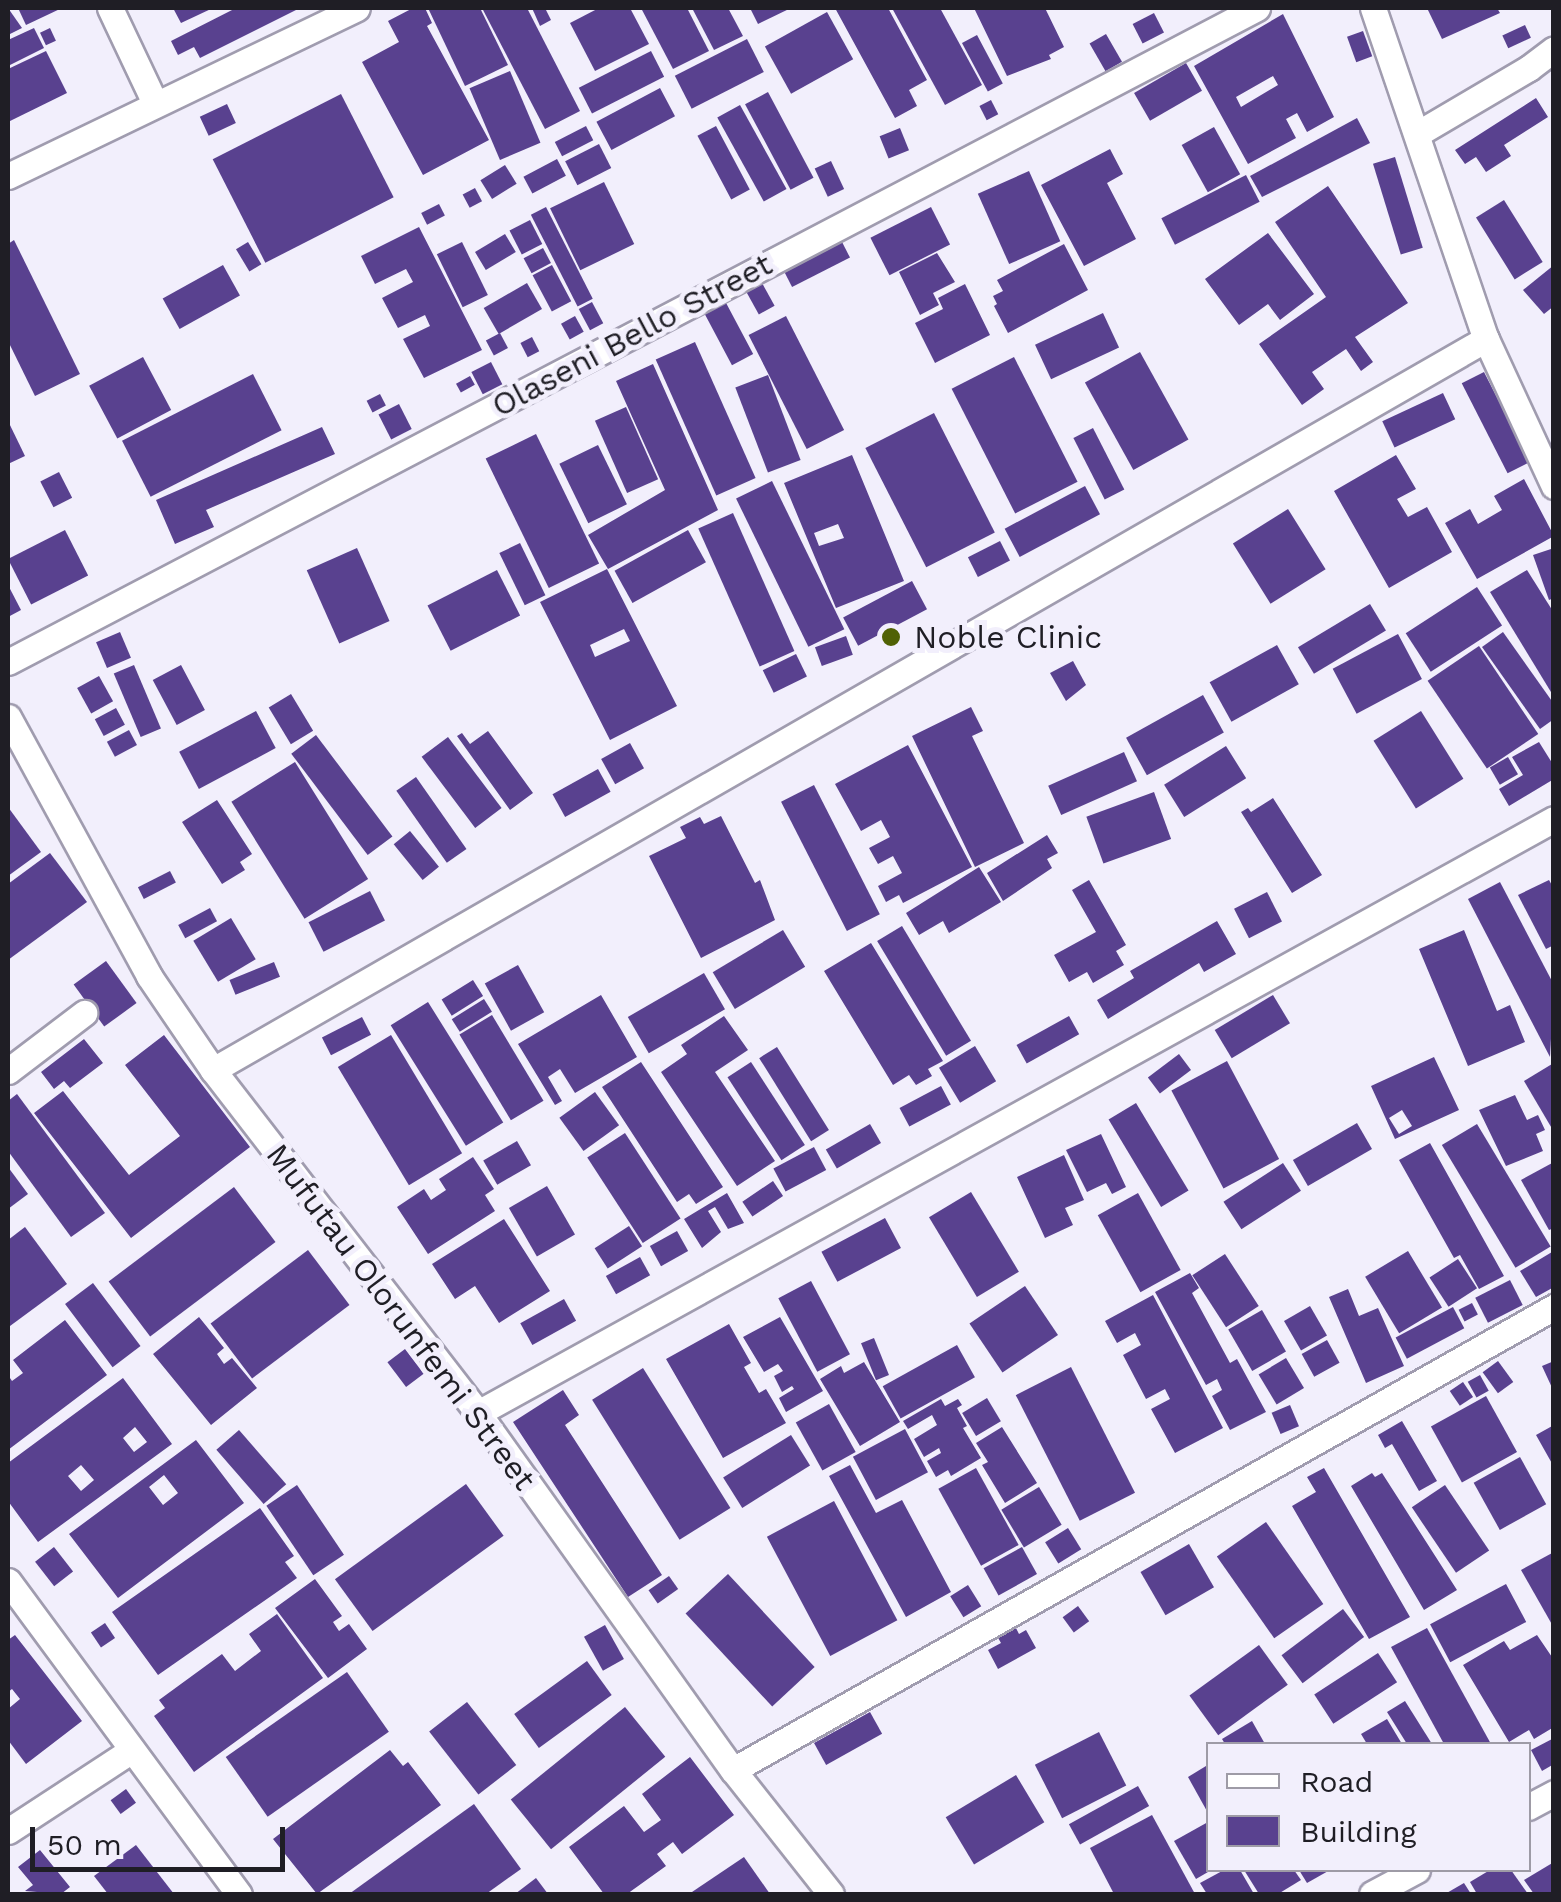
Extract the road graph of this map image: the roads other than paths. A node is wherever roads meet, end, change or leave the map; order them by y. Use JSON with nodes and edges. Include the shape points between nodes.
{"nodes":[{"id":1,"x":110,"y":8,"type":"edge"},
{"id":2,"x":357,"y":8,"type":"edge"},
{"id":3,"x":1257,"y":8,"type":"edge"},
{"id":4,"x":1374,"y":8,"type":"edge"},
{"id":5,"x":1554,"y":49,"type":"edge"},
{"id":6,"x":155,"y":103,"type":"junction"},
{"id":7,"x":1417,"y":134,"type":"junction"},
{"id":8,"x":8,"y":176,"type":"edge"},
{"id":9,"x":1486,"y":339,"type":"junction"},
{"id":10,"x":1554,"y":486,"type":"edge"},
{"id":11,"x":8,"y":662,"type":"edge"},
{"id":12,"x":8,"y":717,"type":"edge"},
{"id":13,"x":1554,"y":819,"type":"edge"},
{"id":14,"x":84,"y":1014,"type":"dead end"},
{"id":15,"x":213,"y":1070,"type":"junction"},
{"id":16,"x":8,"y":1071,"type":"edge"},
{"id":17,"x":1554,"y":1306,"type":"edge"},
{"id":18,"x":478,"y":1413,"type":"junction"},
{"id":19,"x":8,"y":1581,"type":"edge"},
{"id":20,"x":132,"y":1750,"type":"junction"},
{"id":21,"x":733,"y":1770,"type":"junction"},
{"id":22,"x":1554,"y":1793,"type":"edge"},
{"id":23,"x":1531,"y":1805,"type":"edge"},
{"id":24,"x":8,"y":1832,"type":"edge"},
{"id":25,"x":1412,"y":1872,"type":"edge"},
{"id":26,"x":240,"y":1894,"type":"edge"},
{"id":27,"x":831,"y":1894,"type":"edge"},
{"id":28,"x":1372,"y":1894,"type":"edge"}],
"edges":[{"from":1,"to":6,"type":"street"},
{"from":2,"to":6,"type":"street"},
{"from":3,"to":11,"type":"street","name":"Olaseni Bello Street"},
{"from":4,"to":7,"type":"street"},
{"from":5,"to":7,"type":"street"},
{"from":6,"to":8,"type":"street"},
{"from":7,"to":9,"type":"street"},
{"from":9,"to":10,"type":"street"},
{"from":9,"to":15,"type":"street"},
{"from":12,"to":15,"type":"street","name":"Mufutau Olorunfemi Street","via":[[149,976]]},
{"from":13,"to":18,"type":"street"},
{"from":14,"to":16,"type":"street"},
{"from":15,"to":18,"type":"street","name":"Mufutau Olorunfemi Street"},
{"from":17,"to":21,"type":"street"},
{"from":18,"to":21,"type":"street","name":"Mufutau Olorunfemi Street"},
{"from":19,"to":20,"type":"street"},
{"from":20,"to":24,"type":"street"},
{"from":20,"to":26,"type":"street"},
{"from":21,"to":27,"type":"street","name":"Mufutau Olorunfemi Street"},
{"from":22,"to":23,"type":"street"},
{"from":25,"to":28,"type":"street"}]}
